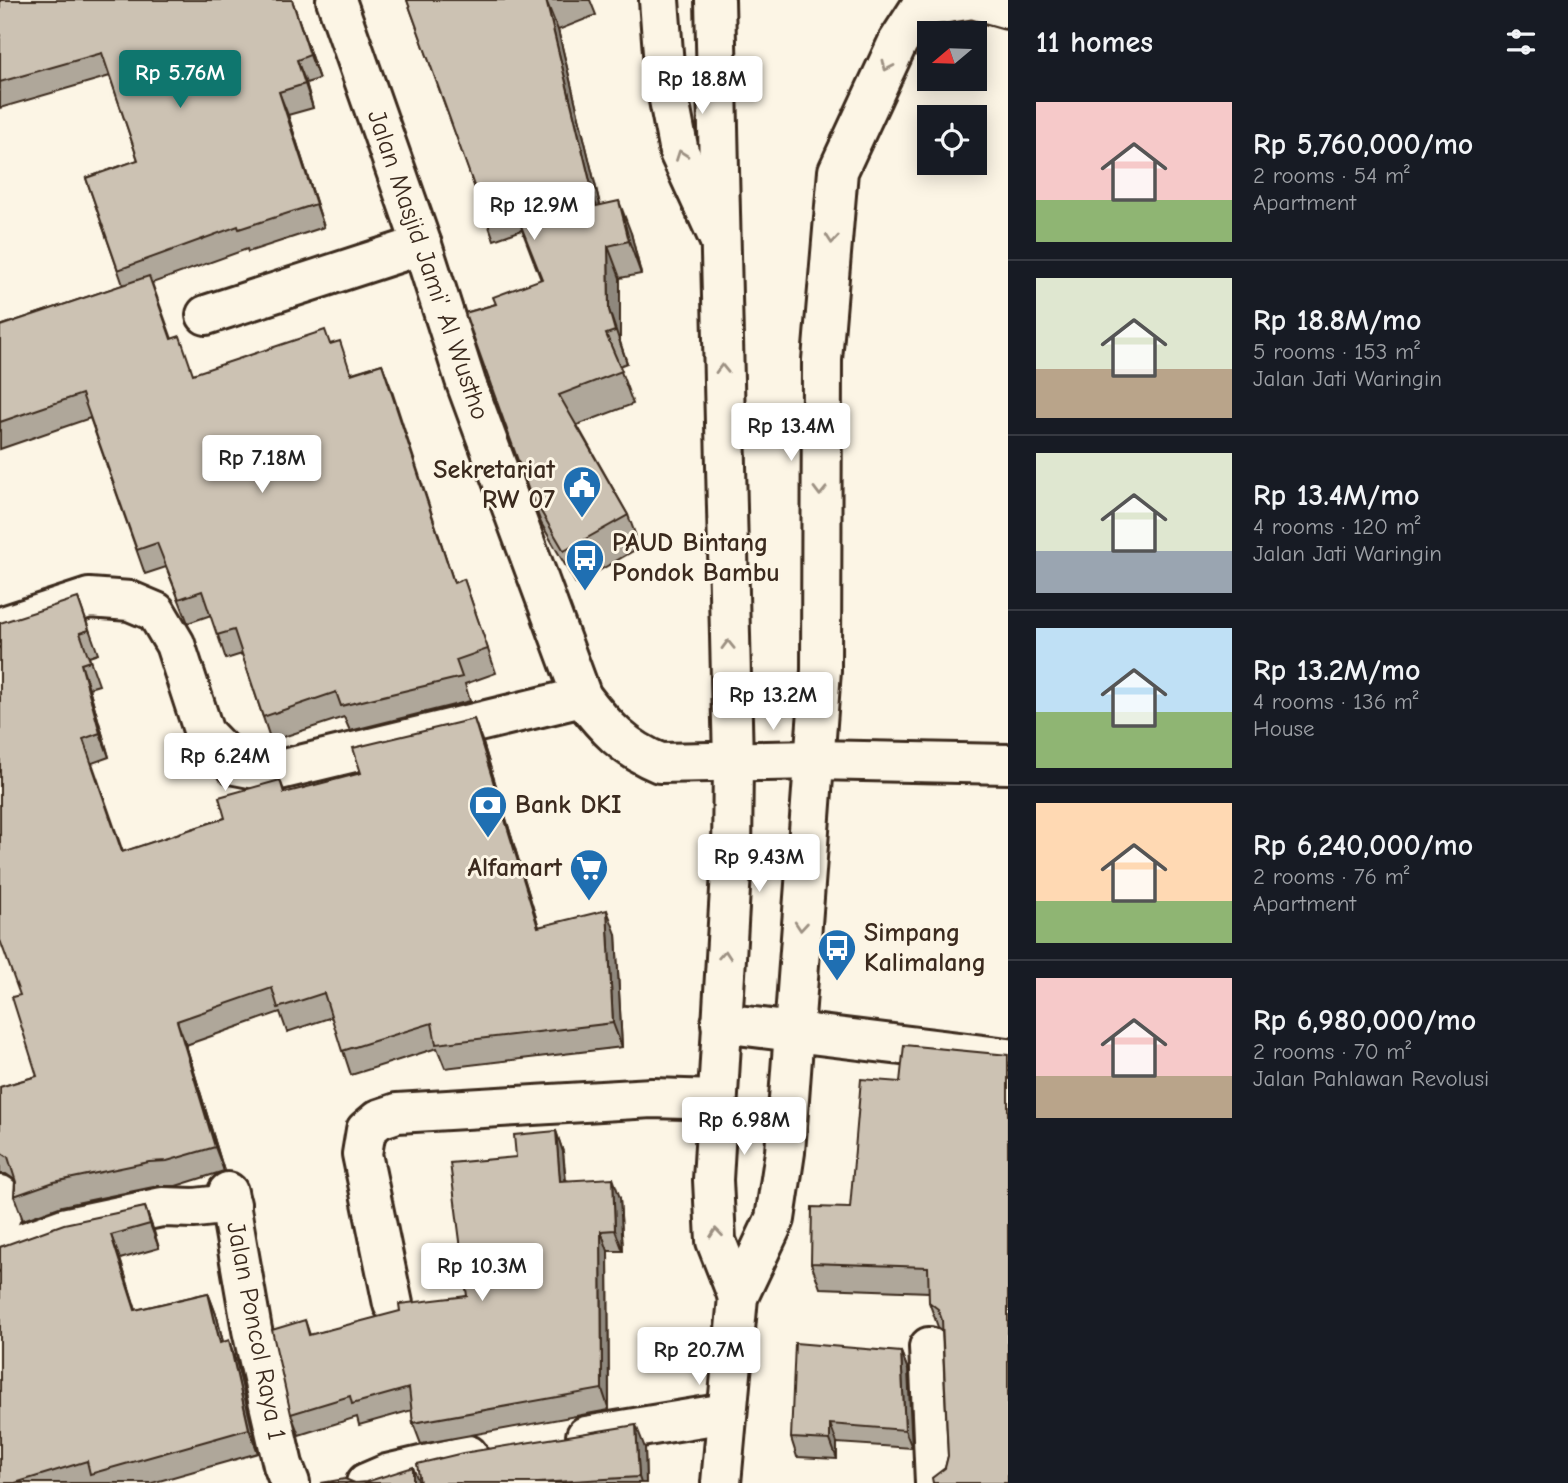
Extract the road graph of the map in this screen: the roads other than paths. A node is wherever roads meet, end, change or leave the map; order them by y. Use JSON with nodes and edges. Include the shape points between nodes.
{"nodes":[{"id":1,"x":336,"y":0,"type":"edge"},
{"id":2,"x":659,"y":0,"type":"edge"},
{"id":3,"x":715,"y":0,"type":"edge"},
{"id":4,"x":967,"y":0,"type":"edge"},
{"id":5,"x":976,"y":0,"type":"edge"},
{"id":6,"x":923,"y":3,"type":"edge"},
{"id":7,"x":1008,"y":9,"type":"edge"},
{"id":8,"x":719,"y":239,"type":"junction"},
{"id":9,"x":422,"y":245,"type":"junction"},
{"id":10,"x":206,"y":315,"type":"dead end"},
{"id":11,"x":0,"y":627,"type":"edge"},
{"id":12,"x":582,"y":697,"type":"junction"},
{"id":13,"x":815,"y":760,"type":"junction"},
{"id":14,"x":733,"y":762,"type":"junction"},
{"id":15,"x":1008,"y":764,"type":"edge"},
{"id":16,"x":721,"y":1023,"type":"junction"},
{"id":17,"x":792,"y":1031,"type":"junction"},
{"id":18,"x":1008,"y":1058,"type":"edge"},
{"id":19,"x":717,"y":1100,"type":"junction"},
{"id":20,"x":0,"y":1195,"type":"edge"},
{"id":21,"x":0,"y":1219,"type":"edge"},
{"id":22,"x":0,"y":1251,"type":"edge"},
{"id":23,"x":738,"y":1297,"type":"junction"},
{"id":24,"x":393,"y":1304,"type":"dead end"},
{"id":25,"x":929,"y":1347,"type":"dead end"},
{"id":26,"x":726,"y":1413,"type":"junction"},
{"id":27,"x":549,"y":1442,"type":"edge"},
{"id":28,"x":508,"y":1449,"type":"edge"},
{"id":29,"x":290,"y":1483,"type":"edge"},
{"id":30,"x":366,"y":1483,"type":"edge"},
{"id":31,"x":720,"y":1483,"type":"edge"},
{"id":32,"x":934,"y":1483,"type":"edge"}],
"edges":[{"from":1,"to":9,"type":"street","name":"Jalan Masjid Jami' Al Wustho"},
{"from":8,"to":2,"type":"street","one_way":true,"via":[[679,152],[665,79]]},
{"from":3,"to":8,"type":"street"},
{"from":4,"to":6,"type":"street"},
{"from":5,"to":7,"type":"street"},
{"from":6,"to":13,"type":"street","one_way":true,"via":[[898,42],[838,172],[822,360],[821,670]]},
{"from":14,"to":8,"type":"street","one_way":true},
{"from":9,"to":10,"type":"street"},
{"from":9,"to":12,"type":"street","name":"Jalan Masjid Jami' Al Wustho","via":[[466,383]]},
{"from":11,"to":12,"type":"street","via":[[89,598],[130,601],[156,612],[174,644],[204,733],[235,765],[261,771]]},
{"from":12,"to":14,"type":"street","name":"Jalan Masjid Jami' Al Wustho","via":[[610,733],[637,754],[660,763]]},
{"from":13,"to":14,"type":"street","name":"Jalan Masjid Jami' Al Wustho"},
{"from":13,"to":15,"type":"street","name":"Jalan Masjid Jami' Al Wustho"},
{"from":13,"to":17,"type":"street","one_way":true},
{"from":16,"to":14,"type":"street","one_way":true},
{"from":16,"to":17,"type":"street"},
{"from":16,"to":19,"type":"street"},
{"from":17,"to":18,"type":"street"},
{"from":17,"to":23,"type":"street","via":[[785,1152],[775,1219]]},
{"from":23,"to":19,"type":"street","one_way":true,"via":[[716,1241]]},
{"from":19,"to":24,"type":"street","via":[[652,1098],[397,1113],[379,1119],[366,1130],[362,1154]]},
{"from":20,"to":21,"type":"street"},
{"from":22,"to":29,"type":"street","name":"Jalan Poncol Raya 1","via":[[67,1227],[162,1207],[195,1208],[230,1198],[252,1330]]},
{"from":23,"to":26,"type":"street"},
{"from":25,"to":32,"type":"street"},
{"from":26,"to":27,"type":"street"},
{"from":26,"to":31,"type":"street"},
{"from":28,"to":30,"type":"street","via":[[387,1474]]}]}
